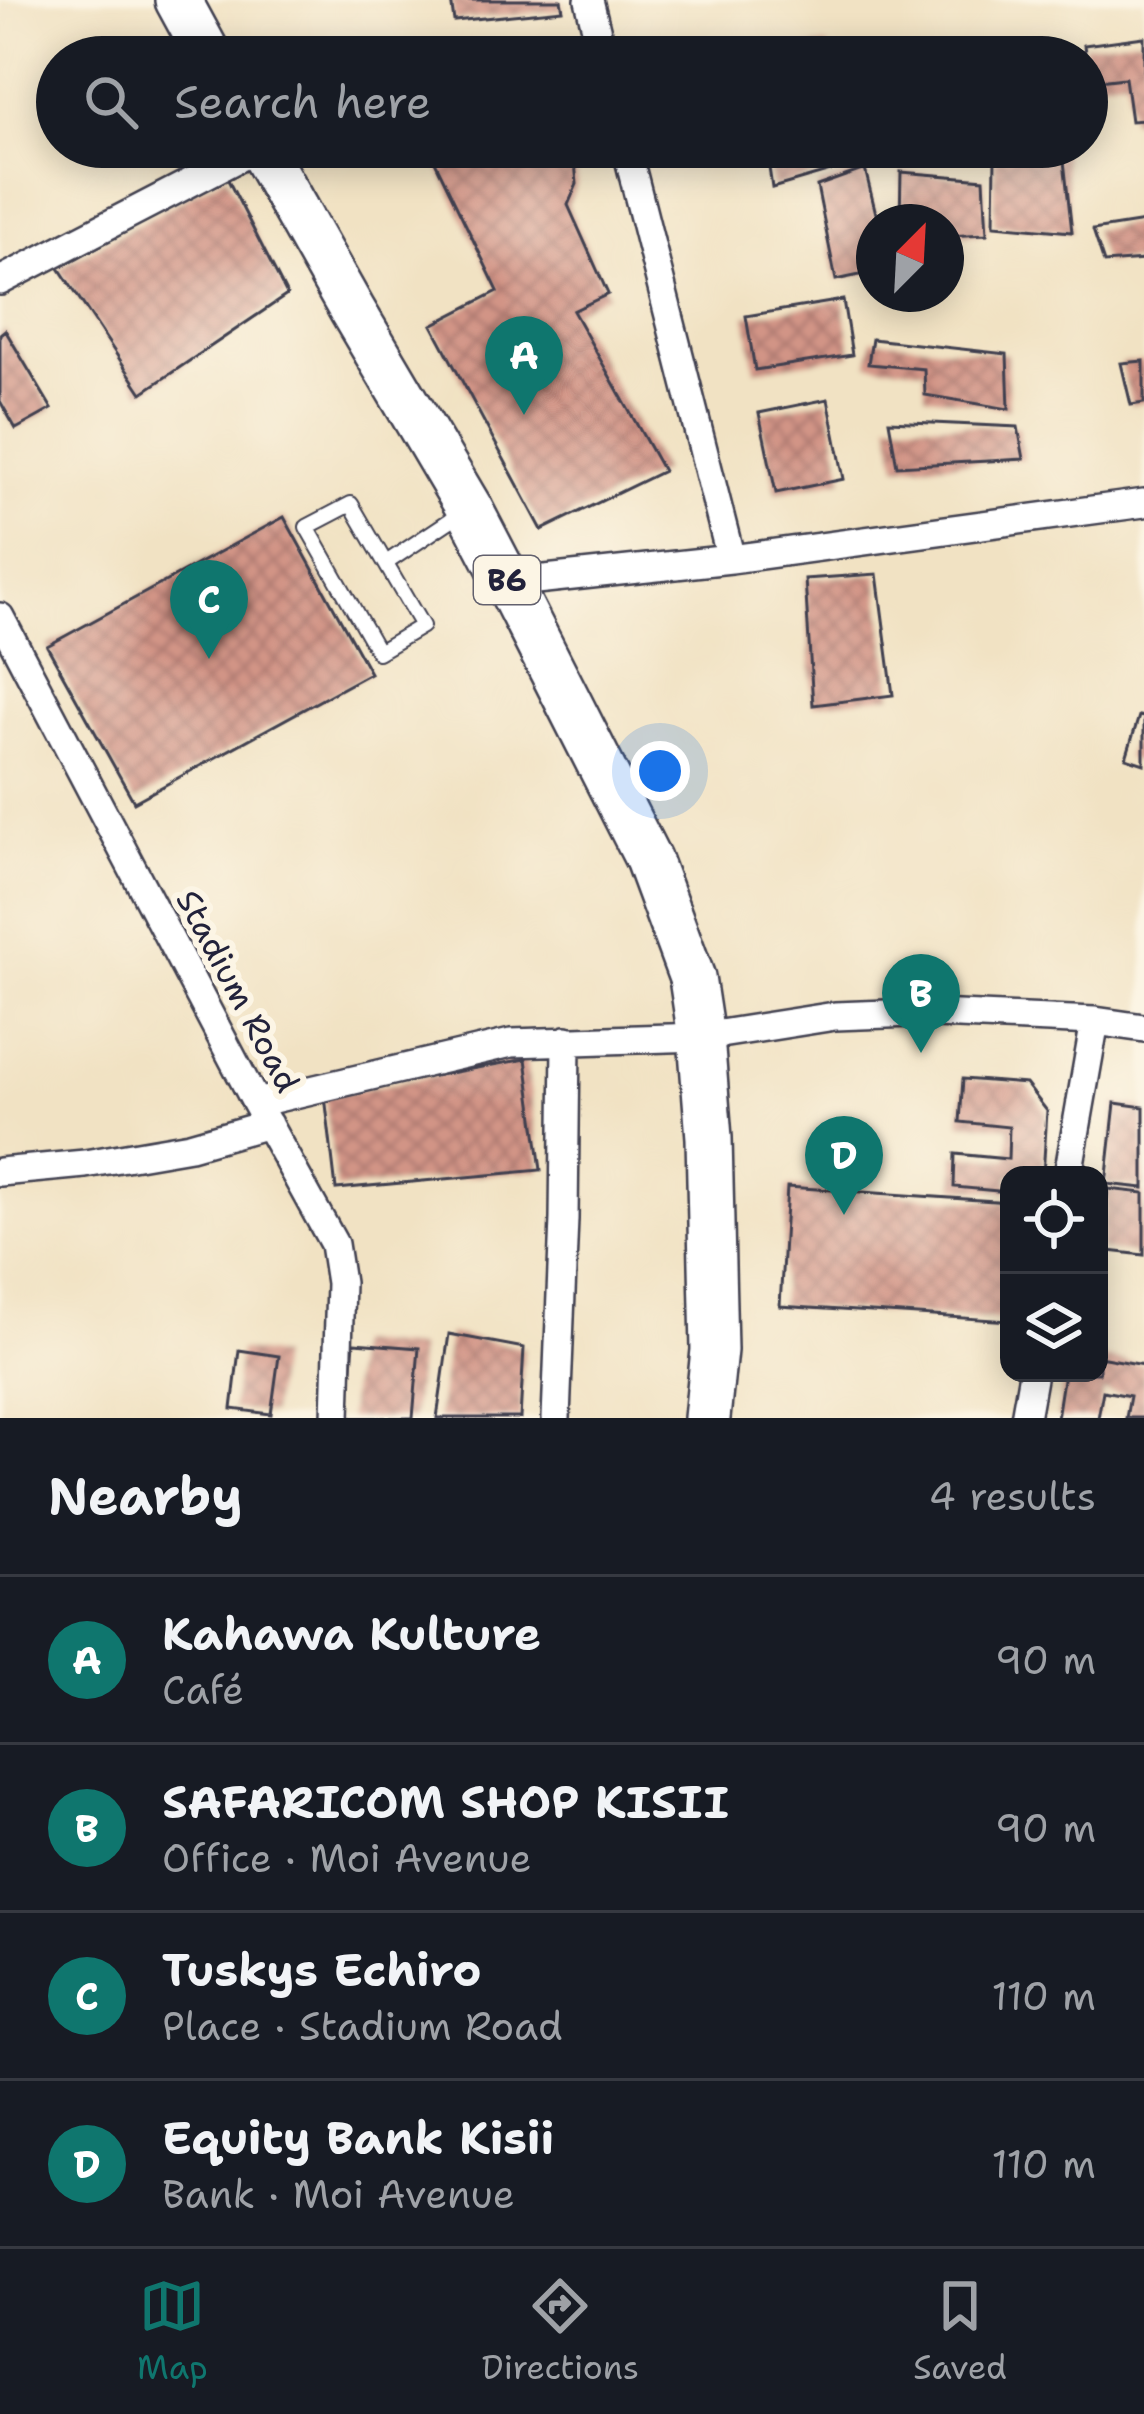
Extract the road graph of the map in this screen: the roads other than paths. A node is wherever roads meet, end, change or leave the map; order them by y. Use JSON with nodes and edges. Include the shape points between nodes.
{"nodes":[{"id":1,"x":178,"y":0,"type":"edge"},
{"id":2,"x":589,"y":0,"type":"edge"},
{"id":3,"x":198,"y":36,"type":"edge"},
{"id":4,"x":598,"y":36,"type":"edge"},
{"id":5,"x":219,"y":168,"type":"edge"},
{"id":6,"x":272,"y":168,"type":"edge"},
{"id":7,"x":631,"y":168,"type":"edge"},
{"id":8,"x":0,"y":280,"type":"edge"},
{"id":9,"x":1144,"y":503,"type":"edge"},
{"id":10,"x":469,"y":508,"type":"junction"},
{"id":11,"x":731,"y":559,"type":"junction"},
{"id":12,"x":386,"y":563,"type":"junction"},
{"id":13,"x":508,"y":583,"type":"junction"},
{"id":14,"x":0,"y":616,"type":"edge"},
{"id":15,"x":1095,"y":1022,"type":"junction"},
{"id":16,"x":1144,"y":1028,"type":"edge"},
{"id":17,"x":701,"y":1037,"type":"junction"},
{"id":18,"x":566,"y":1040,"type":"junction"},
{"id":19,"x":262,"y":1114,"type":"junction"},
{"id":20,"x":1070,"y":1166,"type":"edge"},
{"id":21,"x":0,"y":1172,"type":"edge"},
{"id":22,"x":1031,"y":1382,"type":"edge"},
{"id":23,"x":336,"y":1418,"type":"edge"},
{"id":24,"x":556,"y":1418,"type":"edge"},
{"id":25,"x":707,"y":1418,"type":"edge"},
{"id":26,"x":1025,"y":1418,"type":"edge"}],
"edges":[{"from":1,"to":3,"type":"highway"},
{"from":2,"to":4,"type":"street"},
{"from":5,"to":8,"type":"street"},
{"from":6,"to":10,"type":"highway","number":"B6"},
{"from":7,"to":11,"type":"street"},
{"from":9,"to":11,"type":"street"},
{"from":10,"to":12,"type":"lane"},
{"from":10,"to":13,"type":"highway","number":"B6"},
{"from":11,"to":13,"type":"street"},
{"from":12,"to":12,"type":"lane","via":[[422,626],[378,652],[308,527],[351,504]]},
{"from":13,"to":17,"type":"highway","number":"B6","via":[[647,859],[692,978]]},
{"from":14,"to":19,"type":"street","name":"Stadium Road"},
{"from":15,"to":16,"type":"street"},
{"from":15,"to":17,"type":"street","via":[[913,1013]]},
{"from":15,"to":20,"type":"street"},
{"from":17,"to":18,"type":"street"},
{"from":17,"to":25,"type":"highway","number":"B6","via":[[714,1350]]},
{"from":18,"to":19,"type":"street","via":[[511,1042]]},
{"from":18,"to":24,"type":"street"},
{"from":19,"to":21,"type":"street","via":[[190,1146]]},
{"from":19,"to":23,"type":"street","name":"Stadium Road","via":[[334,1244]]},
{"from":22,"to":26,"type":"street"}]}
